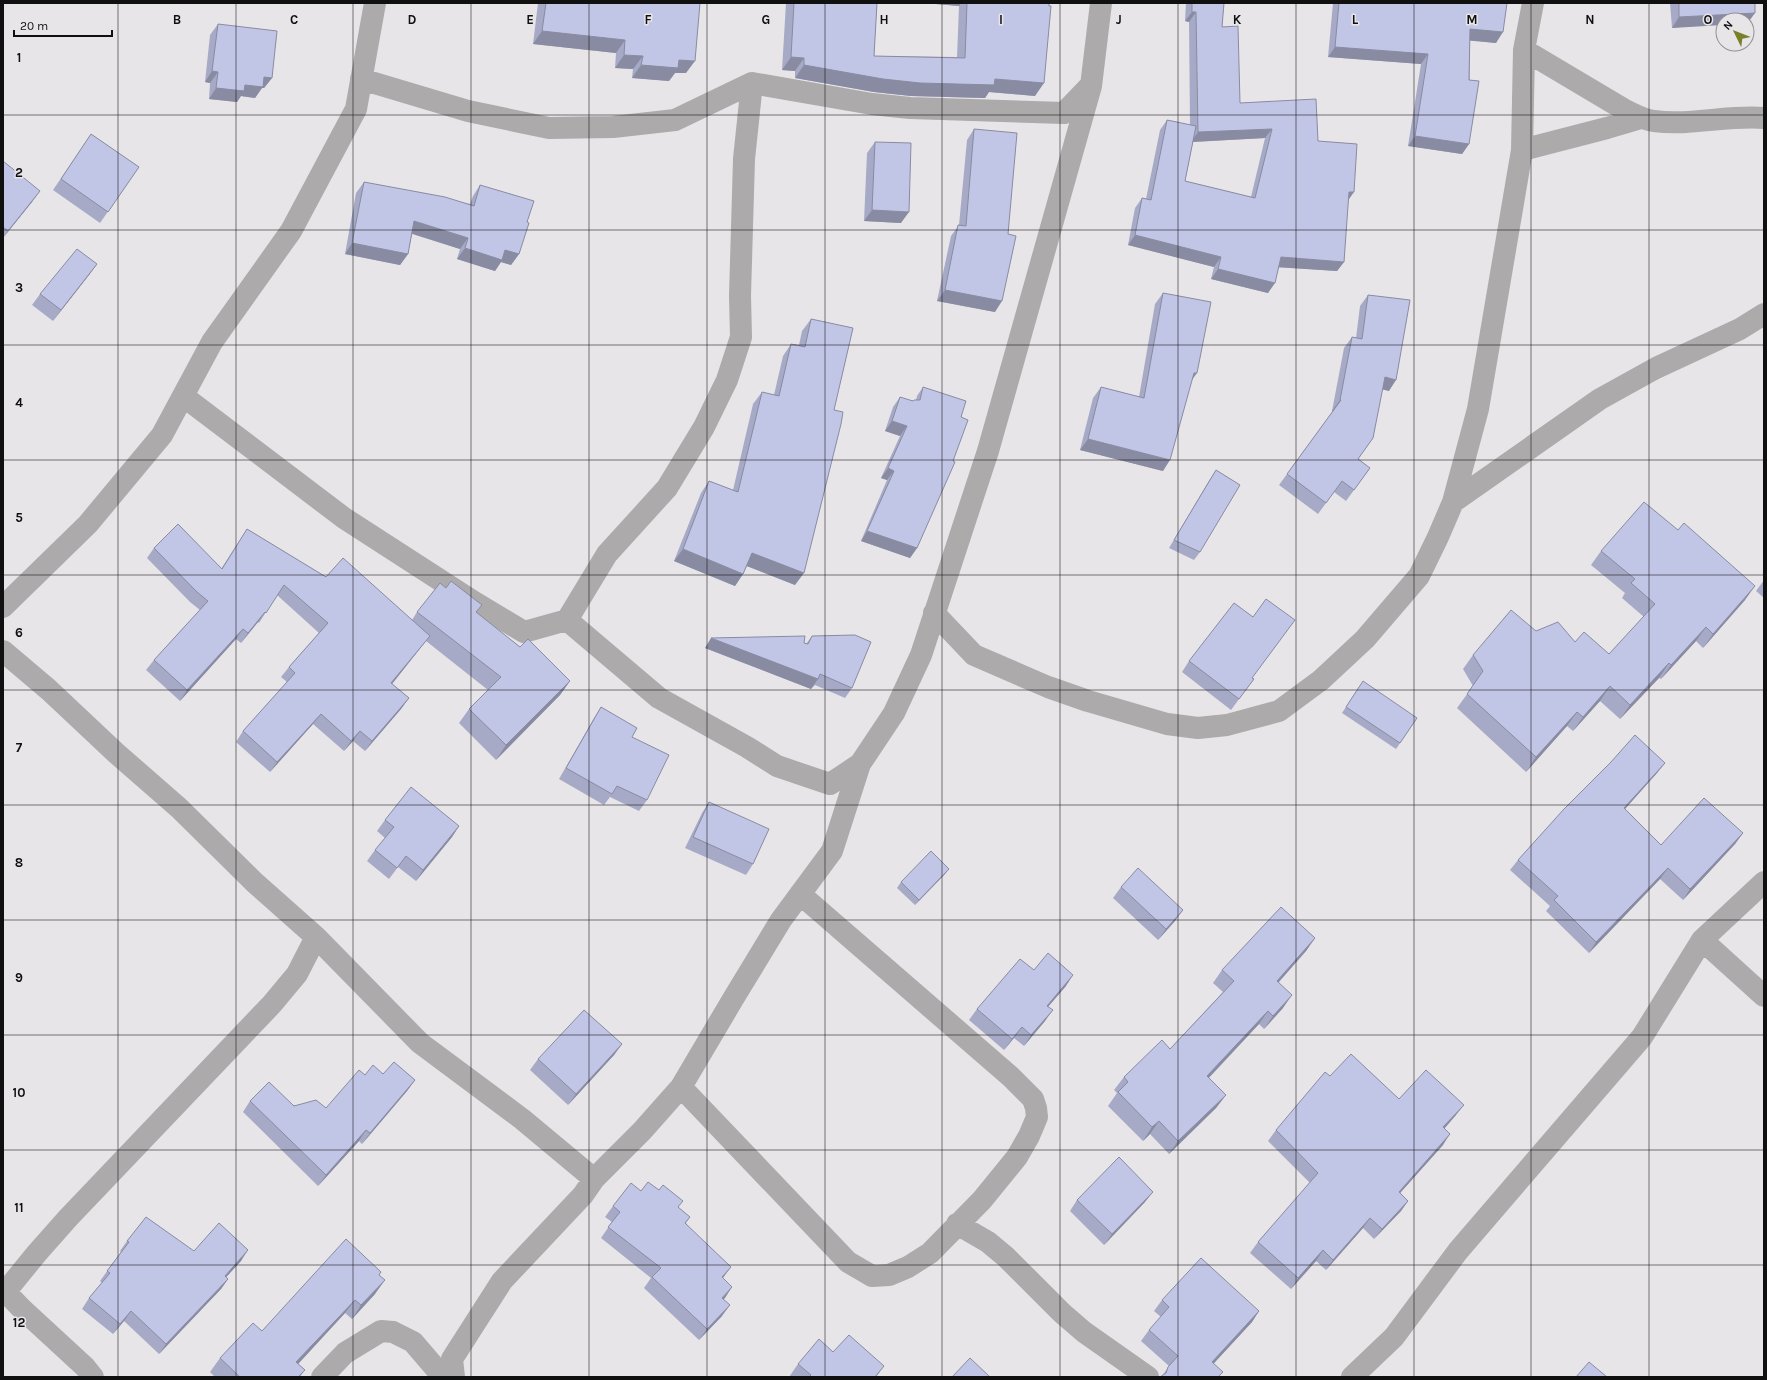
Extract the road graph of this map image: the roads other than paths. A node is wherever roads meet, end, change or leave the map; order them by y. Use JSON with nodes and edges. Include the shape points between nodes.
{"nodes":[{"id":1,"x":375,"y":3,"type":"edge"},
{"id":2,"x":1101,"y":3,"type":"edge"},
{"id":3,"x":1533,"y":3,"type":"edge"},
{"id":4,"x":1524,"y":50,"type":"junction"},
{"id":5,"x":361,"y":79,"type":"junction"},
{"id":6,"x":752,"y":83,"type":"junction"},
{"id":7,"x":1091,"y":86,"type":"junction"},
{"id":8,"x":1641,"y":118,"type":"junction"},
{"id":9,"x":1764,"y":118,"type":"edge"},
{"id":10,"x":1522,"y":150,"type":"junction"},
{"id":11,"x":1764,"y":314,"type":"edge"},
{"id":12,"x":183,"y":396,"type":"junction"},
{"id":13,"x":1453,"y":502,"type":"junction"},
{"id":14,"x":3,"y":608,"type":"edge"},
{"id":15,"x":934,"y":613,"type":"junction"},
{"id":16,"x":567,"y":620,"type":"junction"},
{"id":17,"x":3,"y":651,"type":"edge"},
{"id":18,"x":860,"y":764,"type":"junction"},
{"id":19,"x":1764,"y":882,"type":"edge"},
{"id":20,"x":800,"y":894,"type":"junction"},
{"id":21,"x":316,"y":937,"type":"junction"},
{"id":22,"x":1702,"y":940,"type":"junction"},
{"id":23,"x":1764,"y":996,"type":"edge"},
{"id":24,"x":681,"y":1087,"type":"junction"},
{"id":25,"x":594,"y":1179,"type":"junction"},
{"id":26,"x":957,"y":1224,"type":"junction"},
{"id":27,"x":4,"y":1290,"type":"edge"},
{"id":28,"x":443,"y":1371,"type":"edge"},
{"id":29,"x":85,"y":1374,"type":"edge"},
{"id":30,"x":322,"y":1377,"type":"edge"},
{"id":31,"x":1148,"y":1377,"type":"edge"},
{"id":32,"x":1352,"y":1377,"type":"edge"}],
"edges":[{"from":1,"to":5,"type":"street"},
{"from":2,"to":7,"type":"street"},
{"from":3,"to":4,"type":"street"},
{"from":4,"to":8,"type":"street"},
{"from":4,"to":10,"type":"street"},
{"from":5,"to":6,"type":"street","via":[[468,111],[549,128],[613,127],[675,120]]},
{"from":5,"to":12,"type":"street","via":[[356,109],[291,231],[212,342]]},
{"from":6,"to":7,"type":"street","via":[[910,108],[1064,113]]},
{"from":6,"to":16,"type":"street","via":[[744,159],[741,337],[727,380],[704,427],[668,488],[607,554]]},
{"from":7,"to":15,"type":"street","via":[[990,444]]},
{"from":8,"to":9,"type":"street","via":[[1654,121]]},
{"from":8,"to":10,"type":"street"},
{"from":10,"to":13,"type":"street","via":[[1478,409]]},
{"from":11,"to":13,"type":"street","via":[[1740,329],[1656,368],[1600,399]]},
{"from":12,"to":14,"type":"street","via":[[162,435],[93,518]]},
{"from":12,"to":16,"type":"street","via":[[344,518],[524,632]]},
{"from":13,"to":15,"type":"street","via":[[1419,576],[1365,638],[1321,680],[1279,711],[1227,725],[1198,728],[1167,724],[1048,687],[974,655]]},
{"from":15,"to":18,"type":"street","via":[[921,655],[894,713]]},
{"from":16,"to":18,"type":"street","via":[[659,698],[777,766],[830,784]]},
{"from":17,"to":21,"type":"street","via":[[49,690]]},
{"from":18,"to":20,"type":"street","via":[[832,852]]},
{"from":19,"to":22,"type":"street"},
{"from":20,"to":24,"type":"street","via":[[781,920]]},
{"from":20,"to":26,"type":"street","via":[[1033,1099],[1037,1117],[1017,1157],[982,1200]]},
{"from":21,"to":25,"type":"street","via":[[420,1043],[522,1119]]},
{"from":21,"to":27,"type":"street","via":[[297,974],[272,1004],[68,1218]]},
{"from":22,"to":23,"type":"street"},
{"from":22,"to":32,"type":"street","via":[[1642,1037],[1458,1251],[1394,1337]]},
{"from":24,"to":25,"type":"street"},
{"from":24,"to":26,"type":"street","via":[[848,1262],[872,1276],[890,1275],[908,1267],[930,1253]]},
{"from":25,"to":28,"type":"street","via":[[502,1281]]},
{"from":26,"to":31,"type":"street","via":[[988,1242],[1084,1332]]},
{"from":27,"to":29,"type":"street"},
{"from":28,"to":30,"type":"street","via":[[413,1342],[393,1332],[381,1331],[345,1353]]}]}
